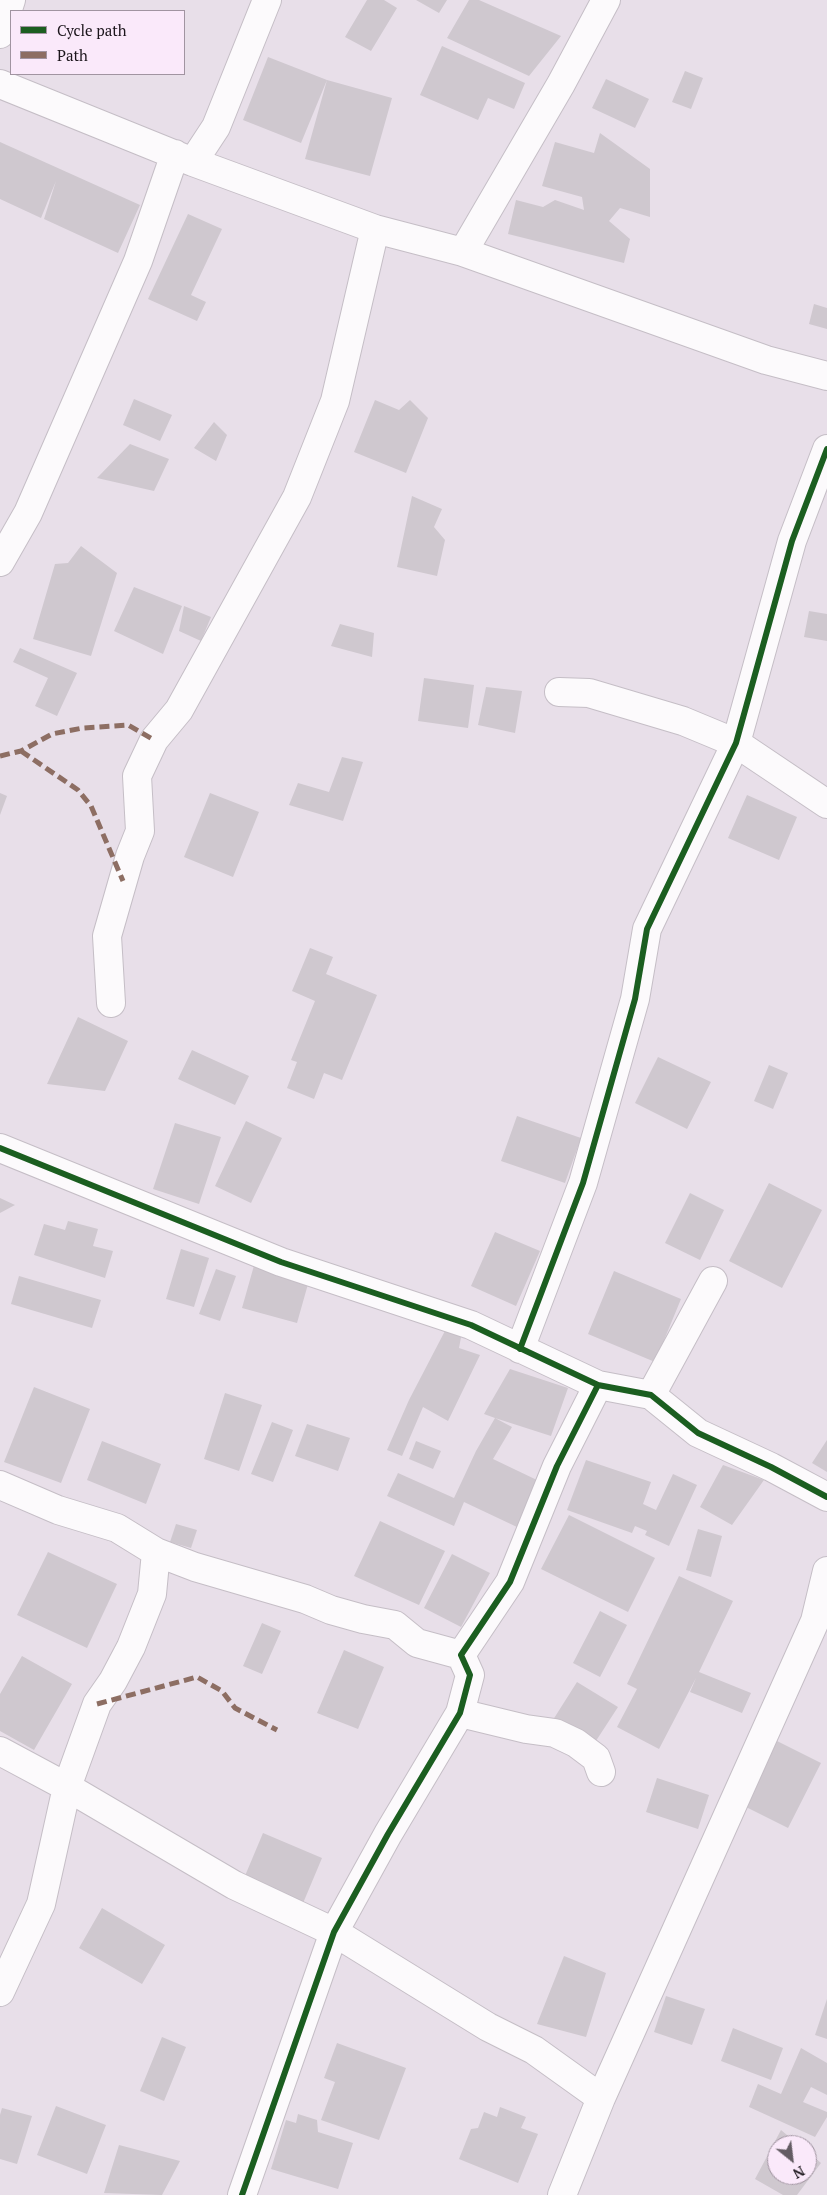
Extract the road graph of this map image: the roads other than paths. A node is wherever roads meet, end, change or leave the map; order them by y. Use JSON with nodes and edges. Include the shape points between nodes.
{"nodes":[{"id":1,"x":11,"y":0,"type":"edge"},
{"id":2,"x":267,"y":0,"type":"edge"},
{"id":3,"x":606,"y":0,"type":"edge"},
{"id":4,"x":0,"y":34,"type":"edge"},
{"id":5,"x":0,"y":84,"type":"edge"},
{"id":6,"x":184,"y":158,"type":"junction"},
{"id":7,"x":375,"y":230,"type":"junction"},
{"id":8,"x":463,"y":252,"type":"junction"},
{"id":9,"x":827,"y":376,"type":"edge"},
{"id":10,"x":827,"y":449,"type":"edge"},
{"id":11,"x":0,"y":562,"type":"edge"},
{"id":12,"x":559,"y":692,"type":"dead end"},
{"id":13,"x":736,"y":743,"type":"junction"},
{"id":14,"x":827,"y":804,"type":"edge"},
{"id":15,"x":111,"y":1003,"type":"dead end"},
{"id":16,"x":0,"y":1148,"type":"edge"},
{"id":17,"x":713,"y":1281,"type":"dead end"},
{"id":18,"x":520,"y":1349,"type":"junction"},
{"id":19,"x":598,"y":1385,"type":"junction"},
{"id":20,"x":651,"y":1395,"type":"junction"},
{"id":21,"x":0,"y":1485,"type":"edge"},
{"id":22,"x":827,"y":1497,"type":"edge"},
{"id":23,"x":156,"y":1552,"type":"junction"},
{"id":24,"x":827,"y":1571,"type":"edge"},
{"id":25,"x":461,"y":1654,"type":"junction"},
{"id":26,"x":460,"y":1712,"type":"junction"},
{"id":27,"x":0,"y":1752,"type":"edge"},
{"id":28,"x":601,"y":1772,"type":"dead end"},
{"id":29,"x":67,"y":1787,"type":"junction"},
{"id":30,"x":334,"y":1932,"type":"junction"},
{"id":31,"x":0,"y":1992,"type":"edge"},
{"id":32,"x":602,"y":2098,"type":"junction"},
{"id":33,"x":242,"y":2195,"type":"edge"},
{"id":34,"x":562,"y":2195,"type":"edge"}],
"edges":[{"from":1,"to":4,"type":"street"},
{"from":2,"to":6,"type":"street","via":[[216,127]]},
{"from":3,"to":8,"type":"street"},
{"from":5,"to":6,"type":"street"},
{"from":6,"to":7,"type":"street"},
{"from":6,"to":11,"type":"street","via":[[28,513]]},
{"from":7,"to":8,"type":"street"},
{"from":7,"to":15,"type":"street","via":[[335,401],[297,497],[179,710],[154,740],[137,776],[140,831],[107,936]]},
{"from":8,"to":9,"type":"street","via":[[766,360]]},
{"from":10,"to":13,"type":"street","via":[[792,541]]},
{"from":12,"to":13,"type":"street","via":[[588,693],[683,721]]},
{"from":13,"to":14,"type":"street"},
{"from":13,"to":18,"type":"street","via":[[647,929],[635,1000],[583,1183]]},
{"from":16,"to":18,"type":"street","via":[[281,1262],[471,1325]]},
{"from":17,"to":20,"type":"street"},
{"from":18,"to":19,"type":"street"},
{"from":19,"to":20,"type":"street"},
{"from":19,"to":25,"type":"street","via":[[557,1466],[510,1582]]},
{"from":20,"to":22,"type":"street","via":[[698,1433]]},
{"from":21,"to":23,"type":"street","via":[[58,1510],[117,1528]]},
{"from":23,"to":25,"type":"street","via":[[363,1620],[395,1625],[417,1643]]},
{"from":23,"to":29,"type":"street","via":[[152,1594],[131,1647],[97,1704]]},
{"from":24,"to":32,"type":"street","via":[[815,1621]]},
{"from":25,"to":26,"type":"street","via":[[470,1675]]},
{"from":26,"to":28,"type":"street","via":[[555,1734],[576,1743],[596,1758]]},
{"from":26,"to":30,"type":"street"},
{"from":27,"to":29,"type":"street"},
{"from":29,"to":30,"type":"street","via":[[234,1885]]},
{"from":29,"to":31,"type":"street","via":[[42,1904]]},
{"from":30,"to":32,"type":"street","via":[[488,2027],[534,2050]]},
{"from":30,"to":33,"type":"street"},
{"from":32,"to":34,"type":"street"}]}
